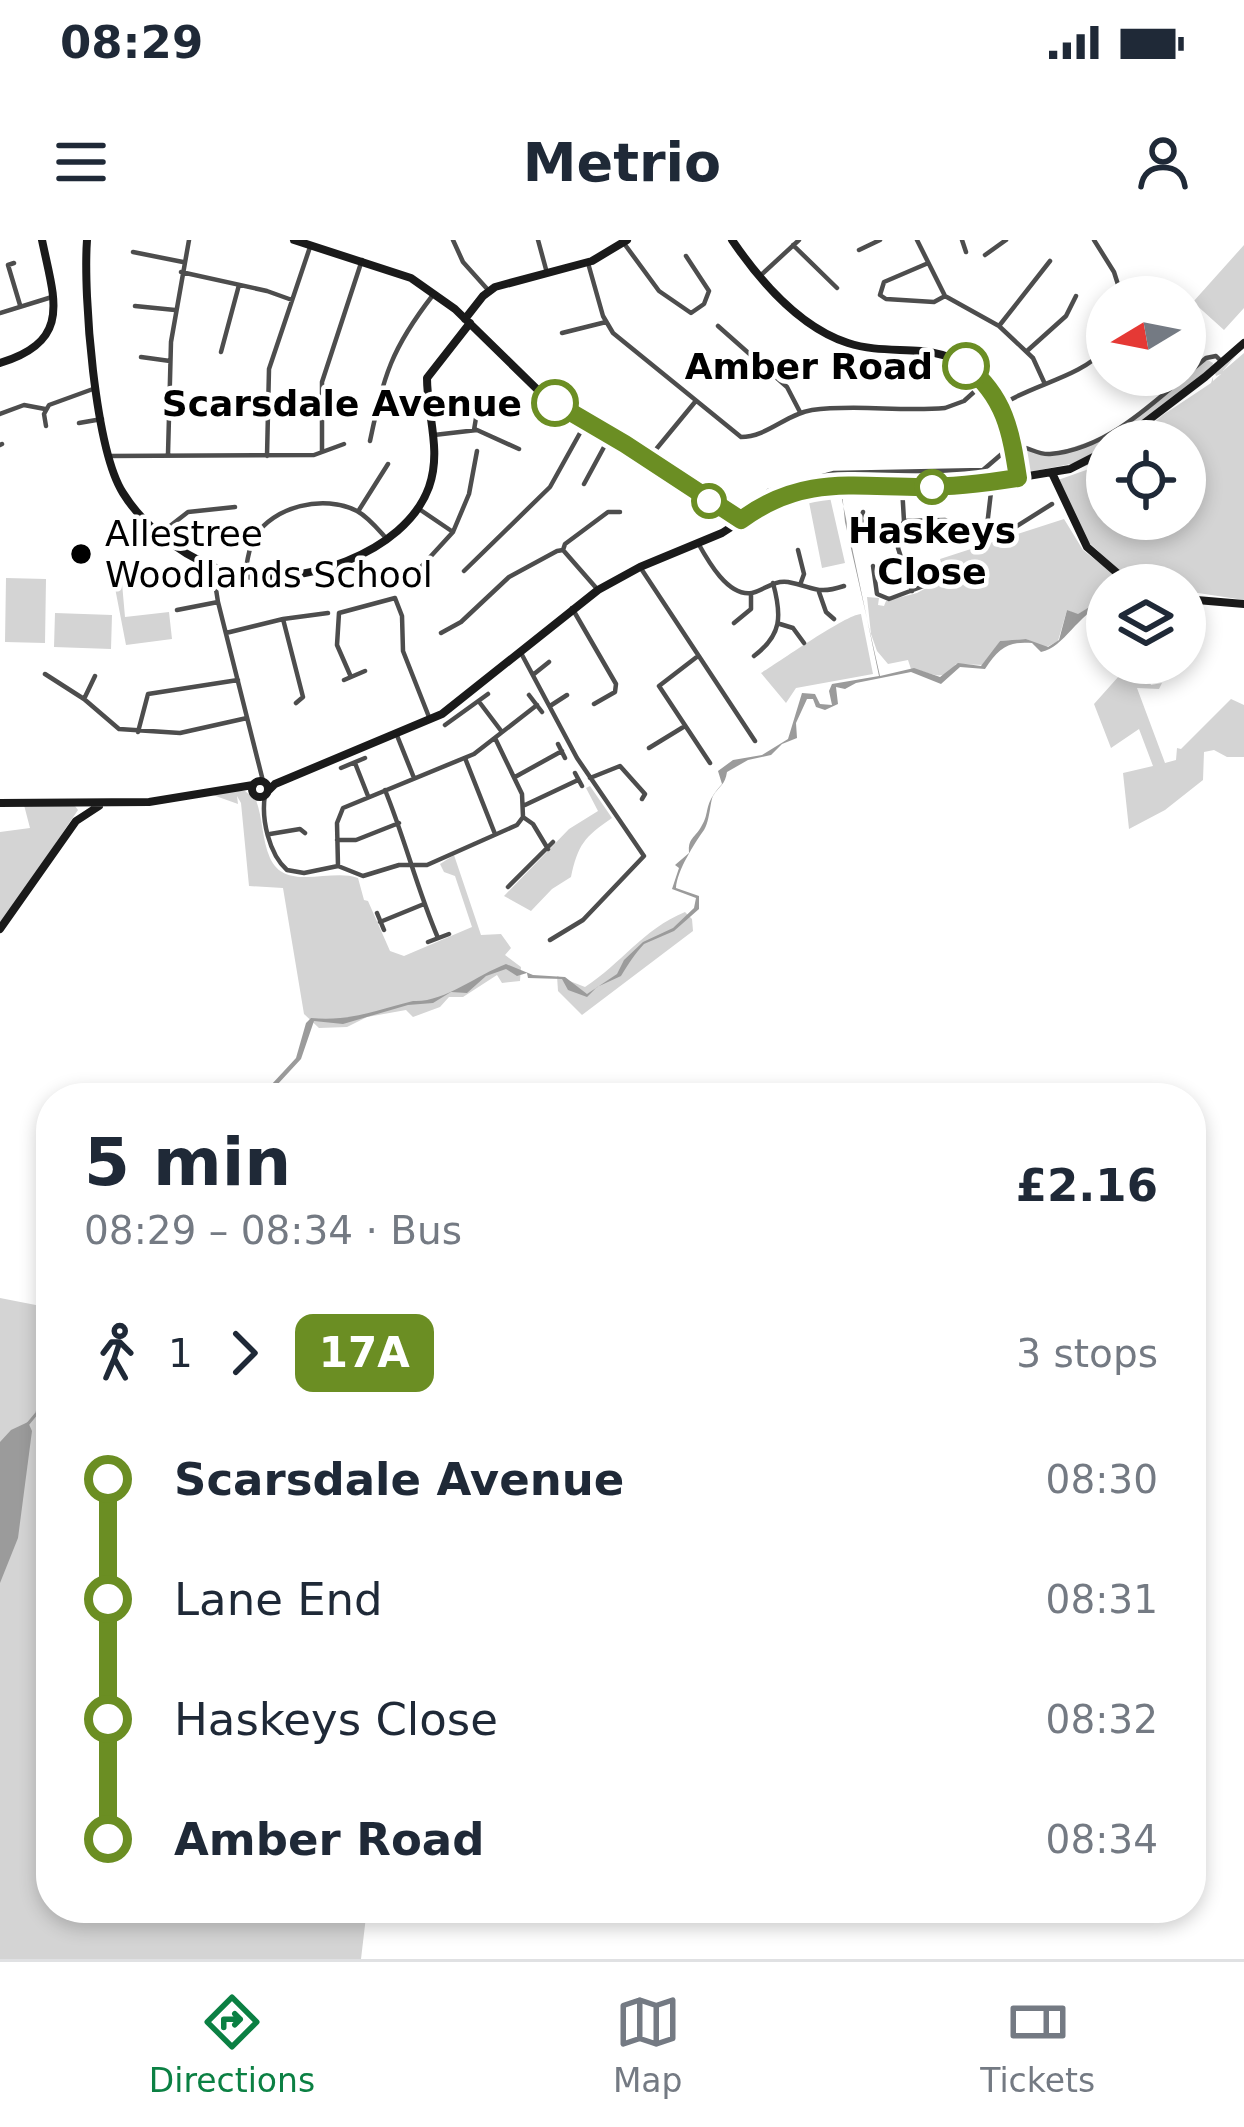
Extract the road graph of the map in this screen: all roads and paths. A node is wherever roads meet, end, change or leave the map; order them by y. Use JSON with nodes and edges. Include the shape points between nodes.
{"nodes":[{"id":1,"x":42,"y":240,"type":"edge"},
{"id":2,"x":87,"y":240,"type":"edge"},
{"id":3,"x":189,"y":240,"type":"edge"},
{"id":4,"x":294,"y":240,"type":"edge"},
{"id":5,"x":453,"y":240,"type":"edge"},
{"id":6,"x":538,"y":240,"type":"edge"},
{"id":7,"x":732,"y":240,"type":"edge"},
{"id":8,"x":880,"y":240,"type":"edge"},
{"id":9,"x":917,"y":240,"type":"edge"},
{"id":10,"x":1006,"y":240,"type":"edge"},
{"id":11,"x":1094,"y":240,"type":"edge"},
{"id":12,"x":625,"y":241,"type":"edge"},
{"id":13,"x":796,"y":243,"type":"edge"},
{"id":14,"x":311,"y":245,"type":"junction"},
{"id":15,"x":859,"y":250,"type":"dead end"},
{"id":16,"x":134,"y":252,"type":"dead end"},
{"id":17,"x":986,"y":255,"type":"dead end"},
{"id":18,"x":686,"y":256,"type":"dead end"},
{"id":19,"x":362,"y":260,"type":"junction"},
{"id":20,"x":1050,"y":261,"type":"dead end"},
{"id":21,"x":183,"y":262,"type":"junction"},
{"id":22,"x":588,"y":262,"type":"junction"},
{"id":23,"x":14,"y":263,"type":"dead end"},
{"id":24,"x":926,"y":264,"type":"junction"},
{"id":25,"x":181,"y":272,"type":"junction"},
{"id":26,"x":547,"y":273,"type":"junction"},
{"id":27,"x":760,"y":276,"type":"junction"},
{"id":28,"x":1115,"y":276,"type":"edge"},
{"id":29,"x":239,"y":284,"type":"junction"},
{"id":30,"x":836,"y":288,"type":"dead end"},
{"id":31,"x":489,"y":291,"type":"junction"},
{"id":32,"x":434,"y":293,"type":"junction"},
{"id":33,"x":879,"y":293,"type":"junction"},
{"id":34,"x":945,"y":296,"type":"junction"},
{"id":35,"x":1076,"y":296,"type":"dead end"},
{"id":36,"x":54,"y":297,"type":"junction"},
{"id":37,"x":871,"y":297,"type":"dead end"},
{"id":38,"x":293,"y":301,"type":"junction"},
{"id":39,"x":20,"y":305,"type":"junction"},
{"id":40,"x":135,"y":306,"type":"dead end"},
{"id":41,"x":175,"y":310,"type":"junction"},
{"id":42,"x":0,"y":313,"type":"edge"},
{"id":43,"x":468,"y":321,"type":"junction"},
{"id":44,"x":606,"y":322,"type":"junction"},
{"id":45,"x":718,"y":326,"type":"dead end"},
{"id":46,"x":999,"y":326,"type":"junction"},
{"id":47,"x":562,"y":333,"type":"dead end"},
{"id":48,"x":1244,"y":343,"type":"edge"},
{"id":49,"x":1027,"y":351,"type":"junction"},
{"id":50,"x":221,"y":352,"type":"dead end"},
{"id":51,"x":141,"y":357,"type":"dead end"},
{"id":52,"x":170,"y":361,"type":"junction"},
{"id":53,"x":0,"y":363,"type":"edge"},
{"id":54,"x":1223,"y":363,"type":"junction"},
{"id":55,"x":1086,"y":365,"type":"edge"},
{"id":56,"x":985,"y":382,"type":"junction"},
{"id":57,"x":1044,"y":382,"type":"junction"},
{"id":58,"x":98,"y":388,"type":"junction"},
{"id":59,"x":478,"y":400,"type":"dead end"},
{"id":60,"x":168,"y":401,"type":"junction"},
{"id":61,"x":695,"y":402,"type":"junction"},
{"id":62,"x":268,"y":403,"type":"junction"},
{"id":63,"x":1001,"y":405,"type":"junction"},
{"id":64,"x":45,"y":410,"type":"junction"},
{"id":65,"x":801,"y":412,"type":"junction"},
{"id":66,"x":0,"y":414,"type":"edge"},
{"id":67,"x":102,"y":419,"type":"junction"},
{"id":68,"x":1148,"y":420,"type":"edge"},
{"id":69,"x":586,"y":422,"type":"junction"},
{"id":70,"x":79,"y":423,"type":"dead end"},
{"id":71,"x":46,"y":426,"type":"dead end"},
{"id":72,"x":474,"y":430,"type":"junction"},
{"id":73,"x":434,"y":435,"type":"junction"},
{"id":74,"x":610,"y":436,"type":"junction"},
{"id":75,"x":370,"y":441,"type":"dead end"},
{"id":76,"x":344,"y":444,"type":"dead end"},
{"id":77,"x":518,"y":446,"type":"dead end"},
{"id":78,"x":1013,"y":448,"type":"junction"},
{"id":79,"x":323,"y":452,"type":"junction"},
{"id":80,"x":476,"y":452,"type":"dead end"},
{"id":81,"x":168,"y":455,"type":"junction"},
{"id":82,"x":108,"y":456,"type":"junction"},
{"id":83,"x":267,"y":457,"type":"junction"},
{"id":84,"x":648,"y":459,"type":"junction"},
{"id":85,"x":1086,"y":463,"type":"edge"},
{"id":86,"x":385,"y":467,"type":"dead end"},
{"id":87,"x":852,"y":471,"type":"junction"},
{"id":88,"x":1052,"y":473,"type":"junction"},
{"id":89,"x":1018,"y":478,"type":"junction"},
{"id":90,"x":584,"y":484,"type":"dead end"},
{"id":91,"x":853,"y":484,"type":"junction"},
{"id":92,"x":902,"y":487,"type":"junction"},
{"id":93,"x":1003,"y":490,"type":"dead end"},
{"id":94,"x":771,"y":500,"type":"junction"},
{"id":95,"x":1052,"y":504,"type":"dead end"},
{"id":96,"x":235,"y":507,"type":"dead end"},
{"id":97,"x":418,"y":509,"type":"junction"},
{"id":98,"x":358,"y":512,"type":"junction"},
{"id":99,"x":620,"y":512,"type":"dead end"},
{"id":100,"x":863,"y":512,"type":"dead end"},
{"id":101,"x":741,"y":520,"type":"junction"},
{"id":102,"x":904,"y":521,"type":"junction"},
{"id":103,"x":987,"y":526,"type":"junction"},
{"id":104,"x":453,"y":532,"type":"junction"},
{"id":105,"x":161,"y":533,"type":"junction"},
{"id":106,"x":898,"y":536,"type":"junction"},
{"id":107,"x":388,"y":541,"type":"junction"},
{"id":108,"x":698,"y":543,"type":"junction"},
{"id":109,"x":563,"y":550,"type":"junction"},
{"id":110,"x":798,"y":550,"type":"dead end"},
{"id":111,"x":1107,"y":564,"type":"edge"},
{"id":112,"x":873,"y":566,"type":"dead end"},
{"id":113,"x":422,"y":567,"type":"dead end"},
{"id":114,"x":640,"y":567,"type":"junction"},
{"id":115,"x":218,"y":568,"type":"junction"},
{"id":116,"x":464,"y":571,"type":"dead end"},
{"id":117,"x":939,"y":572,"type":"dead end"},
{"id":118,"x":244,"y":575,"type":"junction"},
{"id":119,"x":773,"y":583,"type":"junction"},
{"id":120,"x":800,"y":586,"type":"junction"},
{"id":121,"x":844,"y":586,"type":"dead end"},
{"id":122,"x":598,"y":590,"type":"junction"},
{"id":123,"x":819,"y":592,"type":"junction"},
{"id":124,"x":912,"y":592,"type":"junction"},
{"id":125,"x":751,"y":593,"type":"junction"},
{"id":126,"x":1206,"y":601,"type":"edge"},
{"id":127,"x":218,"y":602,"type":"junction"},
{"id":128,"x":1244,"y":604,"type":"edge"},
{"id":129,"x":179,"y":608,"type":"dead end"},
{"id":130,"x":572,"y":608,"type":"junction"},
{"id":131,"x":328,"y":614,"type":"dead end"},
{"id":132,"x":453,"y":617,"type":"dead end"},
{"id":133,"x":283,"y":619,"type":"junction"},
{"id":134,"x":834,"y":619,"type":"dead end"},
{"id":135,"x":734,"y":623,"type":"dead end"},
{"id":136,"x":780,"y":623,"type":"junction"},
{"id":137,"x":457,"y":625,"type":"junction"},
{"id":138,"x":226,"y":633,"type":"junction"},
{"id":139,"x":441,"y":633,"type":"dead end"},
{"id":140,"x":804,"y":643,"type":"dead end"},
{"id":141,"x":521,"y":653,"type":"junction"},
{"id":142,"x":759,"y":655,"type":"dead end"},
{"id":143,"x":698,"y":656,"type":"junction"},
{"id":144,"x":549,"y":662,"type":"dead end"},
{"id":145,"x":365,"y":671,"type":"dead end"},
{"id":146,"x":45,"y":674,"type":"dead end"},
{"id":147,"x":534,"y":674,"type":"junction"},
{"id":148,"x":92,"y":680,"type":"dead end"},
{"id":149,"x":238,"y":680,"type":"junction"},
{"id":150,"x":488,"y":694,"type":"dead end"},
{"id":151,"x":529,"y":695,"type":"dead end"},
{"id":152,"x":567,"y":695,"type":"dead end"},
{"id":153,"x":84,"y":699,"type":"junction"},
{"id":154,"x":303,"y":699,"type":"dead end"},
{"id":155,"x":480,"y":702,"type":"junction"},
{"id":156,"x":594,"y":704,"type":"dead end"},
{"id":157,"x":550,"y":706,"type":"junction"},
{"id":158,"x":247,"y":718,"type":"junction"},
{"id":159,"x":430,"y":719,"type":"junction"},
{"id":160,"x":685,"y":726,"type":"junction"},
{"id":161,"x":457,"y":732,"type":"dead end"},
{"id":162,"x":502,"y":732,"type":"junction"},
{"id":163,"x":139,"y":733,"type":"junction"},
{"id":164,"x":396,"y":733,"type":"junction"},
{"id":165,"x":495,"y":738,"type":"junction"},
{"id":166,"x":755,"y":742,"type":"dead end"},
{"id":167,"x":649,"y":748,"type":"dead end"},
{"id":168,"x":562,"y":751,"type":"dead end"},
{"id":169,"x":365,"y":758,"type":"dead end"},
{"id":170,"x":465,"y":758,"type":"junction"},
{"id":171,"x":356,"y":763,"type":"junction"},
{"id":172,"x":710,"y":763,"type":"dead end"},
{"id":173,"x":341,"y":768,"type":"dead end"},
{"id":174,"x":515,"y":777,"type":"junction"},
{"id":175,"x":414,"y":778,"type":"junction"},
{"id":176,"x":590,"y":778,"type":"junction"},
{"id":177,"x":578,"y":780,"type":"dead end"},
{"id":178,"x":260,"y":789,"type":"junction"},
{"id":179,"x":385,"y":790,"type":"junction"},
{"id":180,"x":646,"y":795,"type":"dead end"},
{"id":181,"x":368,"y":796,"type":"junction"},
{"id":182,"x":0,"y":803,"type":"edge"},
{"id":183,"x":82,"y":803,"type":"junction"},
{"id":184,"x":106,"y":804,"type":"junction"},
{"id":185,"x":525,"y":805,"type":"junction"},
{"id":186,"x":523,"y":817,"type":"junction"},
{"id":187,"x":80,"y":818,"type":"junction"},
{"id":188,"x":399,"y":823,"type":"junction"},
{"id":189,"x":305,"y":833,"type":"dead end"},
{"id":190,"x":268,"y":834,"type":"junction"},
{"id":191,"x":495,"y":834,"type":"junction"},
{"id":192,"x":337,"y":840,"type":"junction"},
{"id":193,"x":553,"y":842,"type":"dead end"},
{"id":194,"x":548,"y":849,"type":"junction"},
{"id":195,"x":411,"y":865,"type":"junction"},
{"id":196,"x":338,"y":866,"type":"junction"},
{"id":197,"x":508,"y":886,"type":"dead end"},
{"id":198,"x":424,"y":904,"type":"junction"},
{"id":199,"x":377,"y":913,"type":"dead end"},
{"id":200,"x":380,"y":922,"type":"junction"},
{"id":201,"x":0,"y":929,"type":"edge"},
{"id":202,"x":384,"y":930,"type":"dead end"},
{"id":203,"x":448,"y":934,"type":"dead end"},
{"id":204,"x":438,"y":938,"type":"junction"},
{"id":205,"x":550,"y":940,"type":"dead end"},
{"id":206,"x":428,"y":943,"type":"dead end"}],
"edges":[{"from":1,"to":36,"type":"street"},
{"from":2,"to":58,"type":"street"},
{"from":3,"to":21,"type":"street"},
{"from":4,"to":14,"type":"street"},
{"from":5,"to":31,"type":"street"},
{"from":6,"to":26,"type":"street"},
{"from":7,"to":27,"type":"street"},
{"from":8,"to":15,"type":"street"},
{"from":9,"to":24,"type":"street"},
{"from":10,"to":17,"type":"street"},
{"from":11,"to":28,"type":"street"},
{"from":12,"to":18,"type":"street","via":[[653,285],[687,313],[704,304],[709,290]]},
{"from":12,"to":22,"type":"street"},
{"from":13,"to":27,"type":"street"},
{"from":13,"to":30,"type":"street"},
{"from":14,"to":19,"type":"street"},
{"from":14,"to":38,"type":"street"},
{"from":16,"to":21,"type":"street"},
{"from":19,"to":32,"type":"street"},
{"from":19,"to":79,"type":"street","via":[[322,382]]},
{"from":20,"to":46,"type":"street"},
{"from":21,"to":25,"type":"street"},
{"from":22,"to":26,"type":"street"},
{"from":22,"to":44,"type":"street"},
{"from":23,"to":39,"type":"street","via":[[8,265]]},
{"from":24,"to":33,"type":"street","via":[[884,282]]},
{"from":24,"to":34,"type":"street"},
{"from":25,"to":29,"type":"street"},
{"from":25,"to":41,"type":"street"},
{"from":26,"to":31,"type":"street"},
{"from":27,"to":56,"type":"street","via":[[834,337],[945,356]]},
{"from":29,"to":38,"type":"street"},
{"from":29,"to":50,"type":"street"},
{"from":31,"to":43,"type":"street"},
{"from":32,"to":43,"type":"street"},
{"from":32,"to":75,"type":"street","via":[[400,336]]},
{"from":33,"to":34,"type":"street","via":[[934,302]]},
{"from":33,"to":37,"type":"street"},
{"from":34,"to":46,"type":"street"},
{"from":35,"to":49,"type":"street"},
{"from":36,"to":39,"type":"street"},
{"from":36,"to":53,"type":"street","via":[[43,341]]},
{"from":38,"to":62,"type":"street","via":[[271,360]]},
{"from":39,"to":42,"type":"street"},
{"from":40,"to":41,"type":"street"},
{"from":41,"to":52,"type":"street"},
{"from":43,"to":69,"type":"street","via":[[538,391]]},
{"from":43,"to":73,"type":"street","via":[[427,378]]},
{"from":44,"to":47,"type":"street"},
{"from":44,"to":61,"type":"street"},
{"from":45,"to":65,"type":"street","via":[[787,387]]},
{"from":46,"to":49,"type":"street"},
{"from":48,"to":54,"type":"street"},
{"from":49,"to":57,"type":"street"},
{"from":51,"to":52,"type":"street"},
{"from":52,"to":60,"type":"street"},
{"from":54,"to":68,"type":"street"},
{"from":54,"to":78,"type":"street","via":[[1206,358],[1135,417],[1082,446],[1045,455]]},
{"from":55,"to":57,"type":"street"},
{"from":56,"to":63,"type":"street"},
{"from":56,"to":65,"type":"street","via":[[945,408]]},
{"from":57,"to":63,"type":"street"},
{"from":58,"to":64,"type":"street"},
{"from":58,"to":67,"type":"street"},
{"from":59,"to":72,"type":"street"},
{"from":60,"to":62,"type":"street"},
{"from":60,"to":81,"type":"street"},
{"from":61,"to":65,"type":"street","via":[[742,437]]},
{"from":61,"to":84,"type":"street"},
{"from":62,"to":83,"type":"street"},
{"from":63,"to":78,"type":"street"},
{"from":64,"to":66,"type":"street","via":[[24,405]]},
{"from":64,"to":71,"type":"street"},
{"from":67,"to":70,"type":"street"},
{"from":67,"to":82,"type":"street"},
{"from":69,"to":74,"type":"street"},
{"from":69,"to":116,"type":"street","via":[[550,487]]},
{"from":72,"to":73,"type":"street"},
{"from":72,"to":77,"type":"street"},
{"from":73,"to":97,"type":"street","via":[[433,472]]},
{"from":74,"to":84,"type":"street"},
{"from":74,"to":90,"type":"street"},
{"from":76,"to":79,"type":"street"},
{"from":78,"to":87,"type":"street","via":[[986,470]]},
{"from":78,"to":89,"type":"street"},
{"from":79,"to":83,"type":"street"},
{"from":80,"to":104,"type":"street"},
{"from":81,"to":82,"type":"street"},
{"from":81,"to":83,"type":"street"},
{"from":82,"to":105,"type":"street","via":[[126,499]]},
{"from":84,"to":101,"type":"street"},
{"from":85,"to":88,"type":"street"},
{"from":86,"to":98,"type":"street"},
{"from":87,"to":91,"type":"street"},
{"from":87,"to":94,"type":"street","via":[[768,491]]},
{"from":88,"to":89,"type":"street"},
{"from":88,"to":111,"type":"street","via":[[1088,547]]},
{"from":89,"to":92,"type":"street"},
{"from":91,"to":92,"type":"street"},
{"from":91,"to":94,"type":"street"},
{"from":92,"to":102,"type":"street"},
{"from":93,"to":103,"type":"street","via":[[988,492]]},
{"from":94,"to":101,"type":"street"},
{"from":95,"to":103,"type":"street","via":[[1004,536]]},
{"from":96,"to":105,"type":"street","via":[[188,512]]},
{"from":97,"to":104,"type":"street"},
{"from":97,"to":107,"type":"street"},
{"from":98,"to":107,"type":"street"},
{"from":98,"to":118,"type":"street","via":[[328,504],[278,514],[255,537]]},
{"from":99,"to":109,"type":"street","via":[[608,512]]},
{"from":100,"to":106,"type":"street","via":[[870,536]]},
{"from":101,"to":108,"type":"street"},
{"from":102,"to":103,"type":"street"},
{"from":102,"to":106,"type":"street"},
{"from":104,"to":113,"type":"street"},
{"from":105,"to":115,"type":"street"},
{"from":106,"to":124,"type":"street"},
{"from":107,"to":118,"type":"street","via":[[332,564]]},
{"from":108,"to":114,"type":"street"},
{"from":108,"to":125,"type":"street","via":[[730,587]]},
{"from":109,"to":122,"type":"street"},
{"from":109,"to":137,"type":"street","via":[[508,577]]},
{"from":110,"to":120,"type":"street"},
{"from":112,"to":124,"type":"street","via":[[878,595]]},
{"from":114,"to":122,"type":"street"},
{"from":114,"to":143,"type":"street"},
{"from":115,"to":118,"type":"street"},
{"from":115,"to":127,"type":"street"},
{"from":117,"to":124,"type":"street"},
{"from":119,"to":120,"type":"street"},
{"from":119,"to":125,"type":"street"},
{"from":119,"to":136,"type":"street"},
{"from":120,"to":123,"type":"street"},
{"from":121,"to":123,"type":"street"},
{"from":122,"to":130,"type":"street"},
{"from":123,"to":134,"type":"street"},
{"from":125,"to":135,"type":"street","via":[[751,609]]},
{"from":126,"to":128,"type":"street"},
{"from":127,"to":129,"type":"street"},
{"from":127,"to":138,"type":"street"},
{"from":130,"to":141,"type":"street"},
{"from":130,"to":156,"type":"street","via":[[616,691]]},
{"from":131,"to":133,"type":"street"},
{"from":132,"to":137,"type":"street"},
{"from":133,"to":138,"type":"street"},
{"from":133,"to":154,"type":"street"},
{"from":136,"to":140,"type":"street"},
{"from":136,"to":142,"type":"street"},
{"from":137,"to":139,"type":"street"},
{"from":138,"to":149,"type":"street"},
{"from":141,"to":147,"type":"street"},
{"from":141,"to":159,"type":"street"},
{"from":143,"to":160,"type":"street","via":[[659,683]]},
{"from":143,"to":166,"type":"street"},
{"from":144,"to":147,"type":"street"},
{"from":145,"to":159,"type":"street","via":[[347,678],[339,613],[396,599],[403,651]]},
{"from":146,"to":153,"type":"street"},
{"from":147,"to":157,"type":"street"},
{"from":148,"to":153,"type":"street"},
{"from":149,"to":158,"type":"street"},
{"from":149,"to":163,"type":"street","via":[[148,694]]},
{"from":150,"to":155,"type":"street"},
{"from":151,"to":162,"type":"street","via":[[540,709]]},
{"from":152,"to":157,"type":"street"},
{"from":153,"to":163,"type":"street","via":[[111,726]]},
{"from":155,"to":161,"type":"street","via":[[449,724]]},
{"from":155,"to":162,"type":"street"},
{"from":157,"to":176,"type":"street"},
{"from":158,"to":163,"type":"street"},
{"from":158,"to":178,"type":"street"},
{"from":159,"to":164,"type":"street"},
{"from":160,"to":167,"type":"street"},
{"from":160,"to":172,"type":"street"},
{"from":162,"to":165,"type":"street"},
{"from":164,"to":175,"type":"street"},
{"from":164,"to":178,"type":"street"},
{"from":165,"to":170,"type":"street"},
{"from":165,"to":174,"type":"street"},
{"from":168,"to":174,"type":"street"},
{"from":169,"to":171,"type":"street"},
{"from":170,"to":175,"type":"street"},
{"from":170,"to":191,"type":"street"},
{"from":171,"to":173,"type":"street"},
{"from":171,"to":181,"type":"street"},
{"from":174,"to":185,"type":"street"},
{"from":175,"to":179,"type":"street"},
{"from":176,"to":180,"type":"street","via":[[620,766]]},
{"from":176,"to":205,"type":"street","via":[[643,859],[583,920]]},
{"from":177,"to":185,"type":"street"},
{"from":178,"to":184,"type":"street"},
{"from":178,"to":190,"type":"street"},
{"from":179,"to":181,"type":"street"},
{"from":179,"to":188,"type":"street"},
{"from":181,"to":192,"type":"street","via":[[340,812]]},
{"from":182,"to":183,"type":"street"},
{"from":183,"to":184,"type":"street"},
{"from":183,"to":187,"type":"street"},
{"from":184,"to":187,"type":"street"},
{"from":185,"to":186,"type":"street"},
{"from":186,"to":191,"type":"street"},
{"from":186,"to":194,"type":"street"},
{"from":187,"to":201,"type":"street"},
{"from":188,"to":192,"type":"street"},
{"from":188,"to":195,"type":"street"},
{"from":189,"to":190,"type":"street","via":[[296,827]]},
{"from":190,"to":196,"type":"street","via":[[287,870]]},
{"from":191,"to":195,"type":"street"},
{"from":192,"to":196,"type":"street"},
{"from":193,"to":194,"type":"street"},
{"from":194,"to":197,"type":"street"},
{"from":195,"to":196,"type":"street","via":[[363,876]]},
{"from":195,"to":198,"type":"street"},
{"from":198,"to":200,"type":"street"},
{"from":198,"to":204,"type":"street"},
{"from":199,"to":200,"type":"street"},
{"from":200,"to":202,"type":"street"},
{"from":203,"to":204,"type":"street"},
{"from":204,"to":206,"type":"street"}]}
